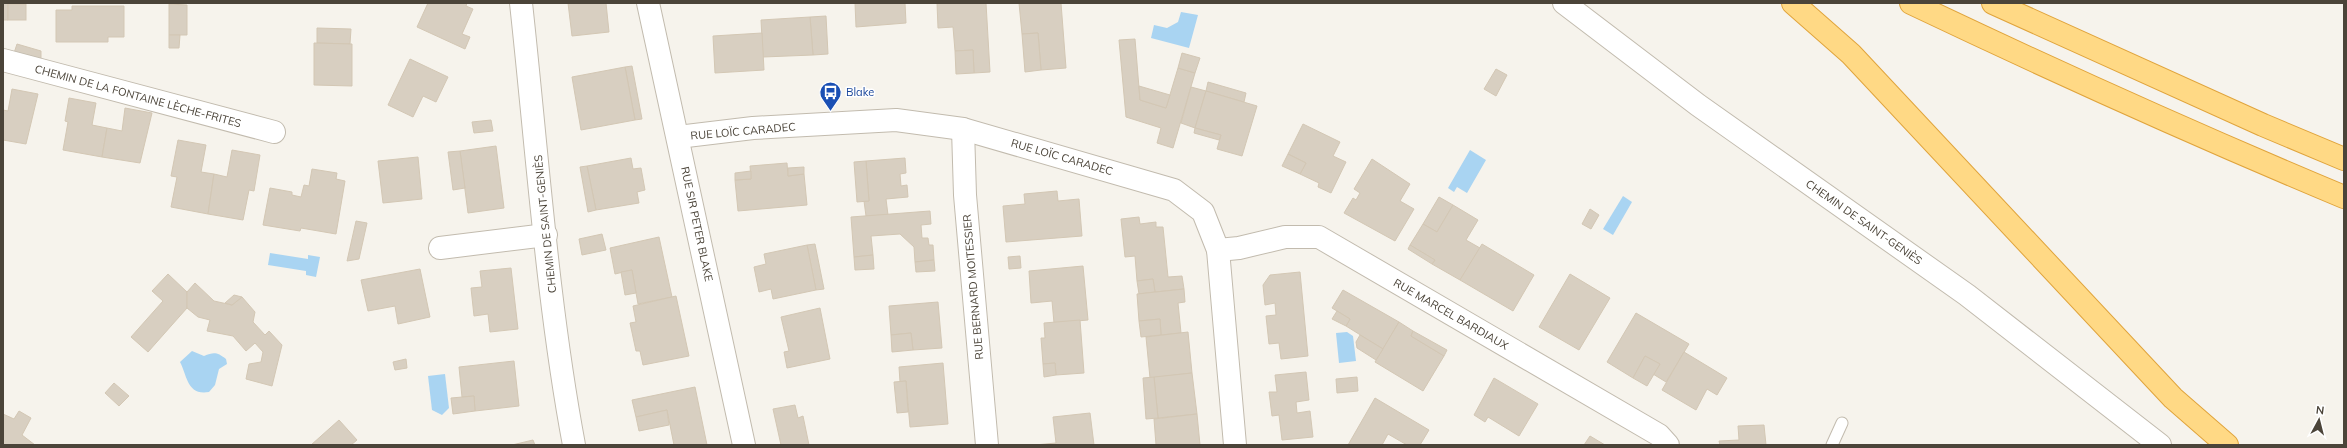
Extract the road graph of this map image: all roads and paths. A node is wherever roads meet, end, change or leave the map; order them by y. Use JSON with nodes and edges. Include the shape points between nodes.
{"nodes":[{"id":1,"x":521,"y":3,"type":"edge"},
{"id":2,"x":648,"y":3,"type":"edge"},
{"id":3,"x":1564,"y":3,"type":"edge"},
{"id":4,"x":1793,"y":3,"type":"edge"},
{"id":5,"x":1911,"y":3,"type":"edge"},
{"id":6,"x":1993,"y":3,"type":"edge"},
{"id":7,"x":3,"y":60,"type":"edge"},
{"id":8,"x":963,"y":129,"type":"junction"},
{"id":9,"x":274,"y":132,"type":"dead end"},
{"id":10,"x":678,"y":137,"type":"junction"},
{"id":11,"x":2344,"y":159,"type":"edge"},
{"id":12,"x":2344,"y":197,"type":"edge"},
{"id":13,"x":546,"y":236,"type":"junction"},
{"id":14,"x":440,"y":248,"type":"dead end"},
{"id":15,"x":1218,"y":250,"type":"junction"},
{"id":16,"x":1842,"y":423,"type":"dead end"},
{"id":17,"x":574,"y":445,"type":"edge"},
{"id":18,"x":744,"y":445,"type":"edge"},
{"id":19,"x":986,"y":445,"type":"edge"},
{"id":20,"x":1235,"y":445,"type":"edge"},
{"id":21,"x":1668,"y":445,"type":"edge"},
{"id":22,"x":1832,"y":445,"type":"edge"},
{"id":23,"x":2160,"y":445,"type":"edge"},
{"id":24,"x":2227,"y":445,"type":"edge"}],
"edges":[{"from":1,"to":13,"type":"street","name":"CHEMIN DE SAINT-GENIÈS"},
{"from":2,"to":10,"type":"street","name":"RUE SIR PETER BLAKE"},
{"from":3,"to":23,"type":"street","name":"CHEMIN DE SAINT-GENIÈS","via":[[1698,105],[1967,295]]},
{"from":4,"to":24,"type":"highway","via":[[1852,54],[2173,398]]},
{"from":5,"to":12,"type":"highway","via":[[2206,139]]},
{"from":6,"to":11,"type":"highway"},
{"from":7,"to":9,"type":"street","name":"CHEMIN DE LA FONTAINE LÈCHE-FRITES"},
{"from":8,"to":10,"type":"street","name":"RUE LOÏC CARADEC","via":[[896,120],[753,128]]},
{"from":8,"to":15,"type":"street","name":"RUE LOÏC CARADEC","via":[[1174,190],[1203,212]]},
{"from":8,"to":19,"type":"street","name":"RUE BERNARD MOITESSIER","via":[[965,195]]},
{"from":10,"to":18,"type":"street","name":"RUE SIR PETER BLAKE"},
{"from":13,"to":14,"type":"street"},
{"from":13,"to":17,"type":"street","name":"CHEMIN DE SAINT-GENIÈS"},
{"from":15,"to":20,"type":"street","name":"RUE LOÏC CARADEC"},
{"from":15,"to":21,"type":"street","name":"RUE MARCEL BARDIAUX","via":[[1239,248],[1285,237],[1318,237],[1659,435]]},
{"from":16,"to":22,"type":"lane"}]}
